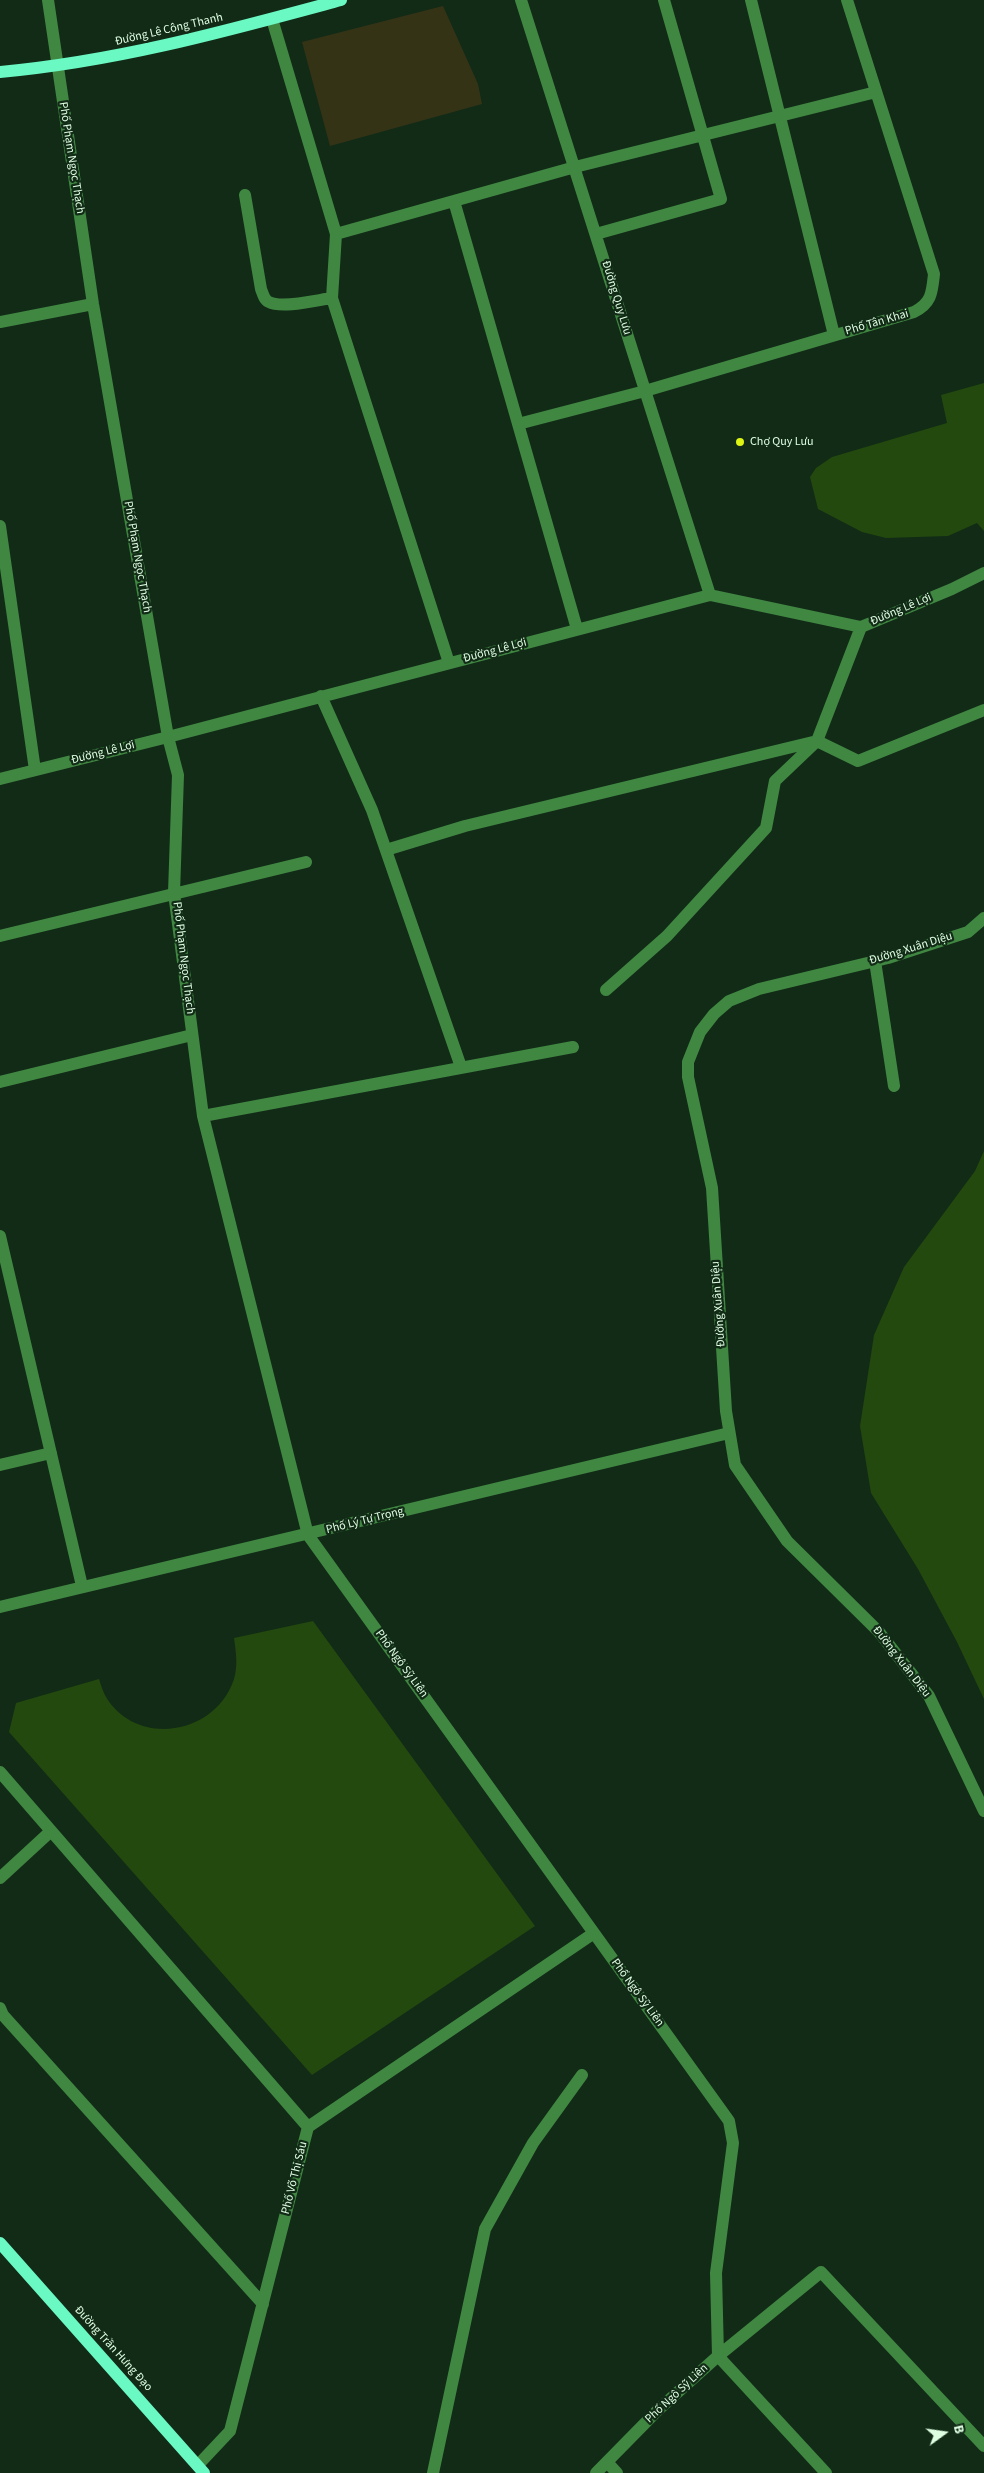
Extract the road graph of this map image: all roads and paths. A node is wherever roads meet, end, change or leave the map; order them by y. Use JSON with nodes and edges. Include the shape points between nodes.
{"nodes":[{"id":1,"x":48,"y":0,"type":"edge"},
{"id":2,"x":341,"y":0,"type":"edge"},
{"id":3,"x":521,"y":0,"type":"edge"},
{"id":4,"x":664,"y":0,"type":"edge"},
{"id":5,"x":751,"y":0,"type":"edge"},
{"id":6,"x":847,"y":0,"type":"edge"},
{"id":7,"x":272,"y":18,"type":"junction"},
{"id":8,"x":57,"y":67,"type":"junction"},
{"id":9,"x":0,"y":72,"type":"edge"},
{"id":10,"x":876,"y":92,"type":"junction"},
{"id":11,"x":780,"y":116,"type":"junction"},
{"id":12,"x":703,"y":136,"type":"junction"},
{"id":13,"x":575,"y":167,"type":"junction"},
{"id":14,"x":245,"y":195,"type":"dead end"},
{"id":15,"x":454,"y":201,"type":"junction"},
{"id":16,"x":336,"y":234,"type":"junction"},
{"id":17,"x":596,"y":234,"type":"junction"},
{"id":18,"x":332,"y":298,"type":"junction"},
{"id":19,"x":93,"y":304,"type":"junction"},
{"id":20,"x":0,"y":322,"type":"edge"},
{"id":21,"x":834,"y":335,"type":"junction"},
{"id":22,"x":645,"y":391,"type":"junction"},
{"id":23,"x":518,"y":424,"type":"junction"},
{"id":24,"x":0,"y":526,"type":"edge"},
{"id":25,"x":984,"y":573,"type":"edge"},
{"id":26,"x":710,"y":595,"type":"junction"},
{"id":27,"x":861,"y":627,"type":"junction"},
{"id":28,"x":577,"y":629,"type":"junction"},
{"id":29,"x":449,"y":663,"type":"junction"},
{"id":30,"x":322,"y":696,"type":"junction"},
{"id":31,"x":984,"y":710,"type":"edge"},
{"id":32,"x":168,"y":737,"type":"junction"},
{"id":33,"x":817,"y":741,"type":"junction"},
{"id":34,"x":35,"y":770,"type":"junction"},
{"id":35,"x":0,"y":779,"type":"edge"},
{"id":36,"x":386,"y":850,"type":"junction"},
{"id":37,"x":306,"y":862,"type":"dead end"},
{"id":38,"x":174,"y":893,"type":"junction"},
{"id":39,"x":984,"y":918,"type":"edge"},
{"id":40,"x":0,"y":936,"type":"edge"},
{"id":41,"x":875,"y":960,"type":"junction"},
{"id":42,"x":606,"y":990,"type":"dead end"},
{"id":43,"x":192,"y":1035,"type":"junction"},
{"id":44,"x":573,"y":1048,"type":"dead end"},
{"id":45,"x":461,"y":1067,"type":"junction"},
{"id":46,"x":0,"y":1082,"type":"edge"},
{"id":47,"x":894,"y":1086,"type":"dead end"},
{"id":48,"x":203,"y":1116,"type":"junction"},
{"id":49,"x":0,"y":1236,"type":"edge"},
{"id":50,"x":729,"y":1433,"type":"junction"},
{"id":51,"x":51,"y":1453,"type":"junction"},
{"id":52,"x":0,"y":1465,"type":"edge"},
{"id":53,"x":308,"y":1535,"type":"junction"},
{"id":54,"x":82,"y":1586,"type":"junction"},
{"id":55,"x":0,"y":1607,"type":"edge"},
{"id":56,"x":0,"y":1772,"type":"edge"},
{"id":57,"x":984,"y":1810,"type":"edge"},
{"id":58,"x":51,"y":1831,"type":"junction"},
{"id":59,"x":0,"y":1878,"type":"edge"},
{"id":60,"x":594,"y":1933,"type":"junction"},
{"id":61,"x":0,"y":2008,"type":"edge"},
{"id":62,"x":582,"y":2075,"type":"dead end"},
{"id":63,"x":308,"y":2127,"type":"junction"},
{"id":64,"x":0,"y":2243,"type":"edge"},
{"id":65,"x":263,"y":2304,"type":"junction"},
{"id":66,"x":718,"y":2356,"type":"junction"},
{"id":67,"x":984,"y":2446,"type":"edge"},
{"id":68,"x":607,"y":2462,"type":"junction"},
{"id":69,"x":201,"y":2469,"type":"edge"},
{"id":70,"x":433,"y":2473,"type":"edge"},
{"id":71,"x":596,"y":2473,"type":"edge"},
{"id":72,"x":617,"y":2473,"type":"edge"},
{"id":73,"x":826,"y":2473,"type":"edge"}],
"edges":[{"from":1,"to":8,"type":"street","name":"Phố Phạm Ngọc Thạch"},
{"from":2,"to":7,"type":"main road","name":"Đường Lê Công Thanh"},
{"from":3,"to":13,"type":"street","name":"Đường Quy Lưu"},
{"from":4,"to":12,"type":"street"},
{"from":5,"to":11,"type":"street"},
{"from":6,"to":10,"type":"street","name":"Phố Tân Khai"},
{"from":7,"to":8,"type":"main road","name":"Đường Lê Công Thanh","via":[[149,50]]},
{"from":7,"to":16,"type":"street"},
{"from":8,"to":9,"type":"main road","name":"Đường Lê Công Thanh"},
{"from":8,"to":19,"type":"street","name":"Phố Phạm Ngọc Thạch"},
{"from":10,"to":11,"type":"street"},
{"from":10,"to":21,"type":"street","name":"Phố Tân Khai","via":[[934,274],[932,295],[923,307],[914,312]]},
{"from":11,"to":12,"type":"street"},
{"from":11,"to":21,"type":"street"},
{"from":12,"to":13,"type":"street"},
{"from":12,"to":17,"type":"street","via":[[721,199]]},
{"from":13,"to":15,"type":"street"},
{"from":13,"to":17,"type":"street","name":"Đường Quy Lưu"},
{"from":14,"to":18,"type":"street","via":[[265,299],[281,304]]},
{"from":15,"to":16,"type":"street"},
{"from":15,"to":23,"type":"street"},
{"from":16,"to":18,"type":"street"},
{"from":17,"to":22,"type":"street","name":"Đường Quy Lưu"},
{"from":18,"to":29,"type":"street"},
{"from":19,"to":20,"type":"street"},
{"from":19,"to":32,"type":"street","name":"Phố Phạm Ngọc Thạch"},
{"from":21,"to":22,"type":"street","name":"Phố Tân Khai"},
{"from":22,"to":23,"type":"street","name":"Phố Tân Khai"},
{"from":22,"to":26,"type":"street","name":"Đường Quy Lưu"},
{"from":23,"to":28,"type":"street"},
{"from":24,"to":34,"type":"street"},
{"from":25,"to":27,"type":"street","name":"Đường Lê Lợi"},
{"from":26,"to":27,"type":"street","name":"Đường Lê Lợi"},
{"from":26,"to":28,"type":"street","name":"Đường Lê Lợi"},
{"from":27,"to":33,"type":"street"},
{"from":28,"to":29,"type":"street","name":"Đường Lê Lợi"},
{"from":29,"to":30,"type":"street","name":"Đường Lê Lợi"},
{"from":30,"to":32,"type":"street","name":"Đường Lê Lợi"},
{"from":30,"to":36,"type":"street"},
{"from":31,"to":33,"type":"street","via":[[858,761]]},
{"from":32,"to":34,"type":"street","name":"Đường Lê Lợi"},
{"from":32,"to":38,"type":"street","name":"Phố Phạm Ngọc Thạch","via":[[178,775]]},
{"from":33,"to":36,"type":"street","via":[[465,826]]},
{"from":33,"to":42,"type":"street","via":[[776,781],[766,828],[667,936]]},
{"from":34,"to":35,"type":"street","name":"Đường Lê Lợi"},
{"from":36,"to":45,"type":"street"},
{"from":37,"to":38,"type":"street"},
{"from":38,"to":40,"type":"street"},
{"from":38,"to":43,"type":"street","name":"Phố Phạm Ngọc Thạch"},
{"from":39,"to":41,"type":"street","name":"Đường Xuân Diệu","via":[[968,932]]},
{"from":41,"to":47,"type":"street"},
{"from":41,"to":50,"type":"street","name":"Đường Xuân Diệu","via":[[744,994],[729,1001],[700,1032],[690,1054],[688,1077],[712,1188]]},
{"from":43,"to":46,"type":"street"},
{"from":43,"to":48,"type":"street","name":"Phố Phạm Ngọc Thạch"},
{"from":44,"to":45,"type":"street"},
{"from":45,"to":48,"type":"street"},
{"from":48,"to":53,"type":"street","name":"Phố Phạm Ngọc Thạch"},
{"from":49,"to":51,"type":"street"},
{"from":50,"to":53,"type":"street","name":"Phố Lý Tự Trọng"},
{"from":50,"to":57,"type":"street","name":"Đường Xuân Diệu","via":[[735,1465],[788,1541],[879,1632],[929,1696]]},
{"from":51,"to":52,"type":"street"},
{"from":51,"to":54,"type":"street"},
{"from":53,"to":54,"type":"street","name":"Phố Lý Tự Trọng"},
{"from":53,"to":60,"type":"street","name":"Phố Ngô Sỹ Liên"},
{"from":54,"to":55,"type":"street","name":"Phố Lý Tự Trọng"},
{"from":56,"to":58,"type":"street"},
{"from":58,"to":59,"type":"street"},
{"from":58,"to":63,"type":"street"},
{"from":60,"to":63,"type":"street","name":"Phố Võ Thị Sáu"},
{"from":60,"to":66,"type":"street","name":"Phố Ngô Sỹ Liên","via":[[729,2121],[733,2143],[716,2273]]},
{"from":61,"to":65,"type":"street"},
{"from":62,"to":70,"type":"street","via":[[533,2143],[485,2229]]},
{"from":63,"to":65,"type":"street","name":"Phố Võ Thị Sáu"},
{"from":64,"to":69,"type":"main road","name":"Đường Trần Hưng Đạo"},
{"from":65,"to":69,"type":"street","name":"Phố Võ Thị Sáu","via":[[230,2431]]},
{"from":66,"to":67,"type":"street","via":[[821,2272]]},
{"from":66,"to":68,"type":"street","name":"Phố Ngô Sỹ Liên"},
{"from":66,"to":73,"type":"street"},
{"from":68,"to":71,"type":"street","name":"Phố Ngô Sỹ Liên"},
{"from":68,"to":72,"type":"street"}]}
